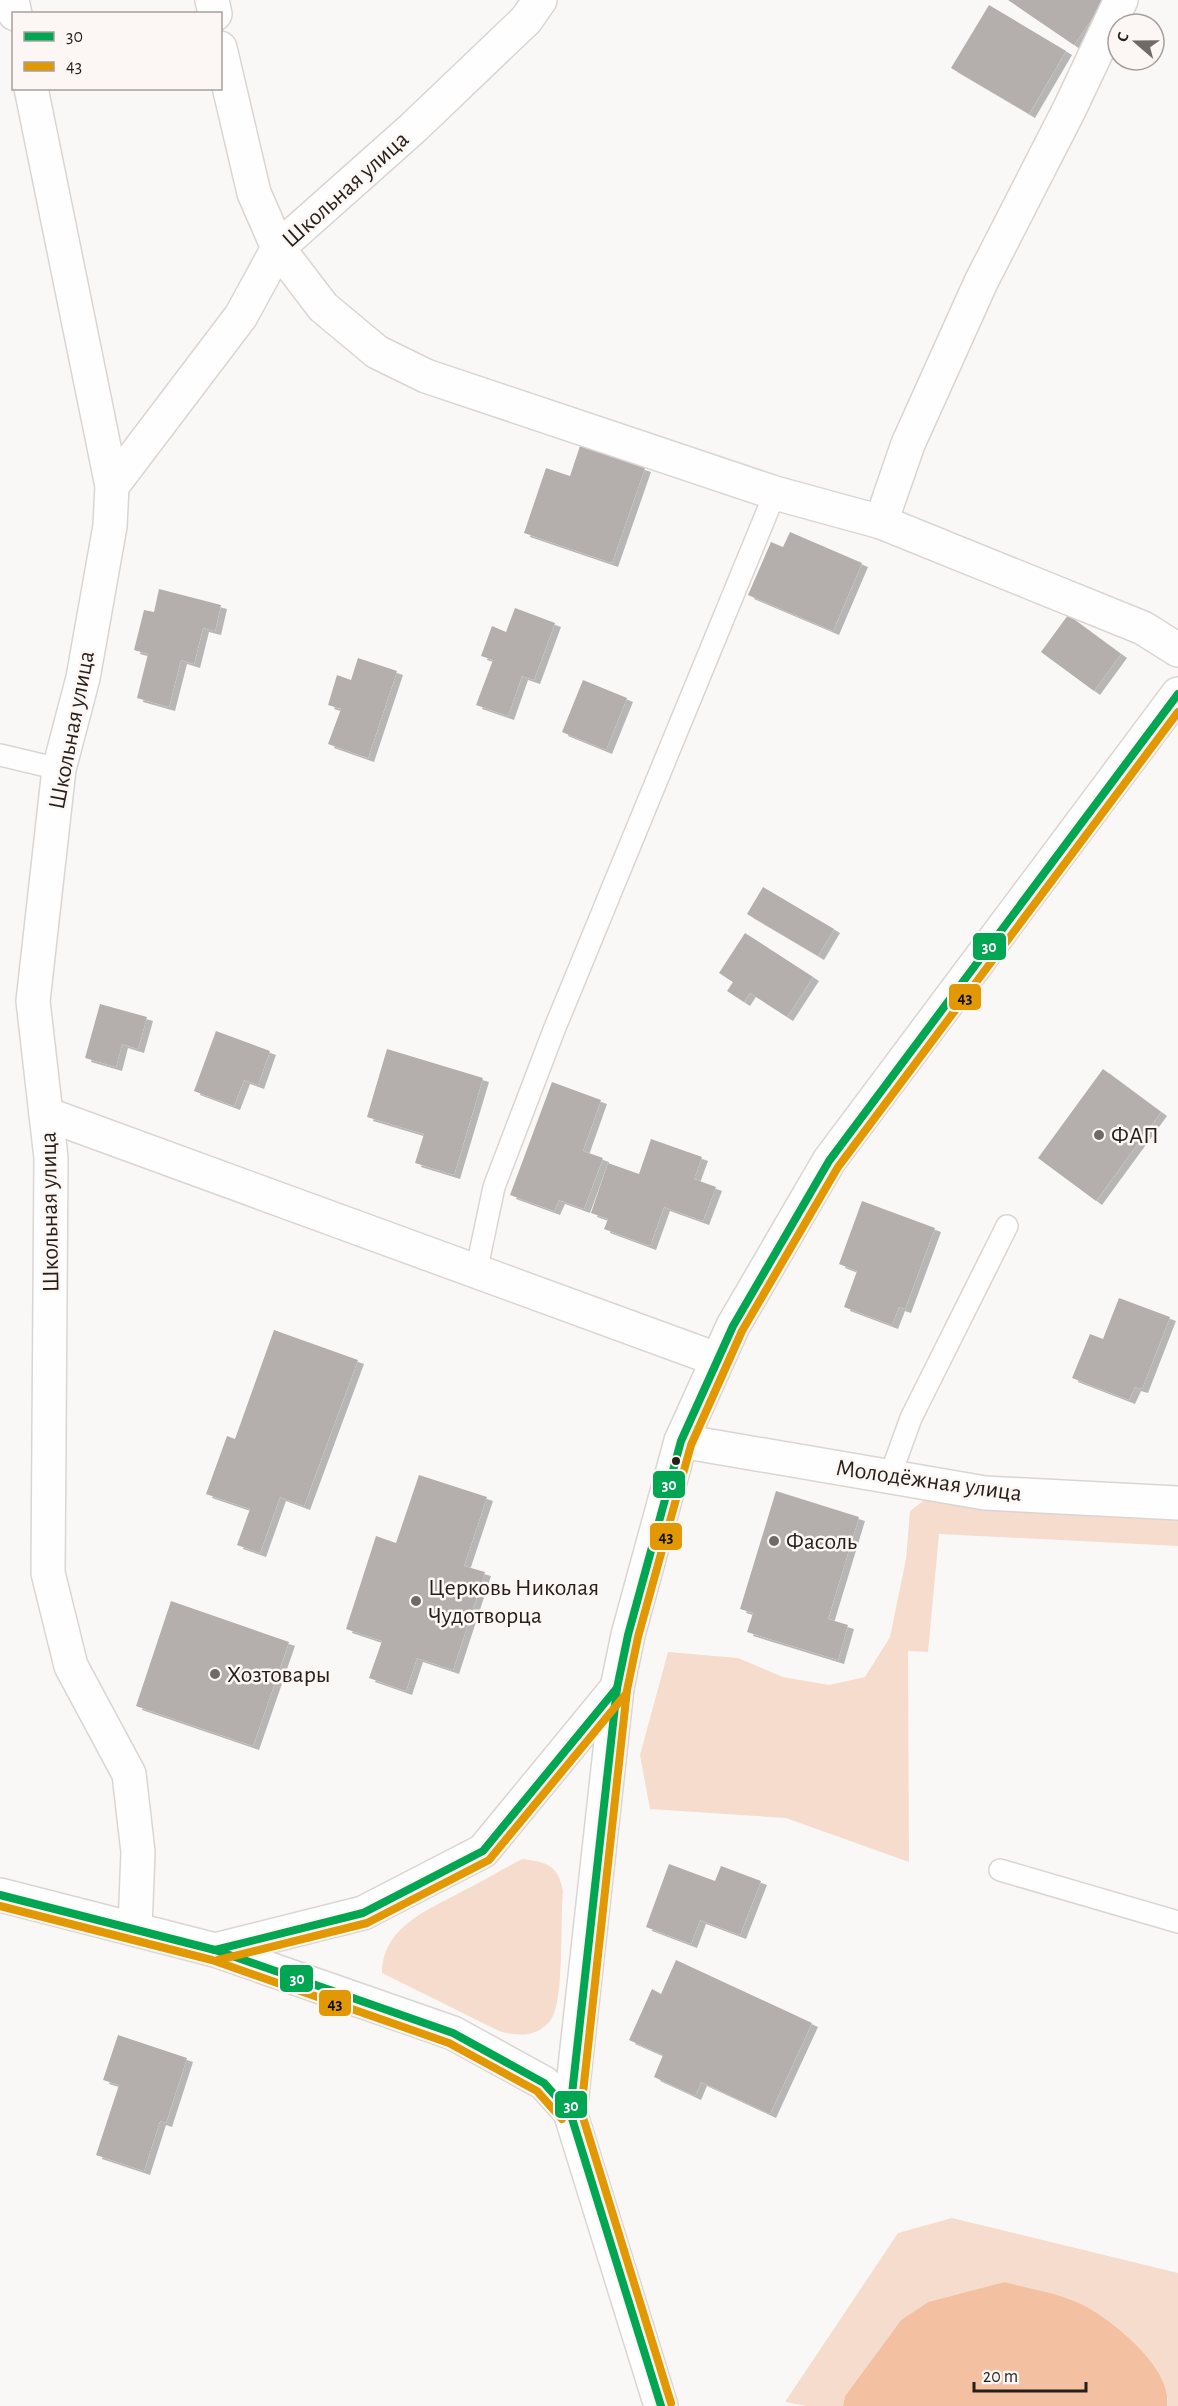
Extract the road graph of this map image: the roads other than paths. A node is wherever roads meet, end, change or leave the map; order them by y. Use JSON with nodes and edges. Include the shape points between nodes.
{"nodes":[{"id":1,"x":540,"y":0,"type":"edge"},
{"id":2,"x":1121,"y":0,"type":"edge"},
{"id":3,"x":222,"y":57,"type":"edge"},
{"id":4,"x":31,"y":90,"type":"edge"},
{"id":5,"x":278,"y":248,"type":"junction"},
{"id":6,"x":112,"y":486,"type":"junction"},
{"id":7,"x":775,"y":493,"type":"junction"},
{"id":8,"x":881,"y":522,"type":"junction"},
{"id":9,"x":1178,"y":650,"type":"edge"},
{"id":10,"x":1178,"y":694,"type":"edge"},
{"id":11,"x":0,"y":755,"type":"edge"},
{"id":12,"x":59,"y":770,"type":"junction"},
{"id":13,"x":46,"y":1114,"type":"junction"},
{"id":14,"x":1007,"y":1226,"type":"dead end"},
{"id":15,"x":476,"y":1272,"type":"junction"},
{"id":16,"x":716,"y":1359,"type":"junction"},
{"id":17,"x":681,"y":1441,"type":"junction"},
{"id":18,"x":890,"y":1476,"type":"junction"},
{"id":19,"x":1178,"y":1503,"type":"edge"},
{"id":20,"x":617,"y":1688,"type":"junction"},
{"id":21,"x":1000,"y":1870,"type":"dead end"},
{"id":22,"x":0,"y":1895,"type":"edge"},
{"id":23,"x":1178,"y":1923,"type":"edge"},
{"id":24,"x":135,"y":1928,"type":"junction"},
{"id":25,"x":215,"y":1950,"type":"junction"},
{"id":26,"x":570,"y":2112,"type":"junction"},
{"id":27,"x":661,"y":2406,"type":"edge"}],
"edges":[{"from":1,"to":5,"type":"street","name":"Школьная улица","via":[[526,20],[421,120]]},
{"from":2,"to":8,"type":"street","via":[[981,282],[908,444]]},
{"from":3,"to":5,"type":"street","via":[[254,193]]},
{"from":4,"to":6,"type":"street","name":"Школьная улица"},
{"from":5,"to":6,"type":"street","name":"Школьная улица","via":[[241,316]]},
{"from":5,"to":7,"type":"street","via":[[323,307],[377,352],[426,376]]},
{"from":6,"to":12,"type":"street","name":"Школьная улица","via":[[110,526],[83,678]]},
{"from":7,"to":8,"type":"street"},
{"from":7,"to":15,"type":"lane","via":[[554,1030],[494,1187]]},
{"from":8,"to":9,"type":"street","via":[[1143,628]]},
{"from":10,"to":16,"type":"street","via":[[829,1161]]},
{"from":11,"to":12,"type":"lane"},
{"from":12,"to":13,"type":"street","name":"Школьная улица","via":[[33,1001]]},
{"from":13,"to":15,"type":"street"},
{"from":13,"to":24,"type":"street","name":"Школьная улица","via":[[51,1158],[48,1573],[71,1666],[129,1774],[138,1852]]},
{"from":14,"to":18,"type":"lane","via":[[910,1418]]},
{"from":15,"to":16,"type":"street"},
{"from":16,"to":17,"type":"street"},
{"from":17,"to":18,"type":"street","name":"Молодёжная улица"},
{"from":17,"to":20,"type":"street"},
{"from":18,"to":19,"type":"street","name":"Молодёжная улица","via":[[985,1493]]},
{"from":20,"to":25,"type":"street","via":[[483,1851],[363,1913]]},
{"from":20,"to":26,"type":"street"},
{"from":21,"to":23,"type":"lane"},
{"from":22,"to":24,"type":"street"},
{"from":24,"to":25,"type":"street"},
{"from":25,"to":26,"type":"street","via":[[453,2033],[544,2083]]},
{"from":26,"to":27,"type":"street"}]}
